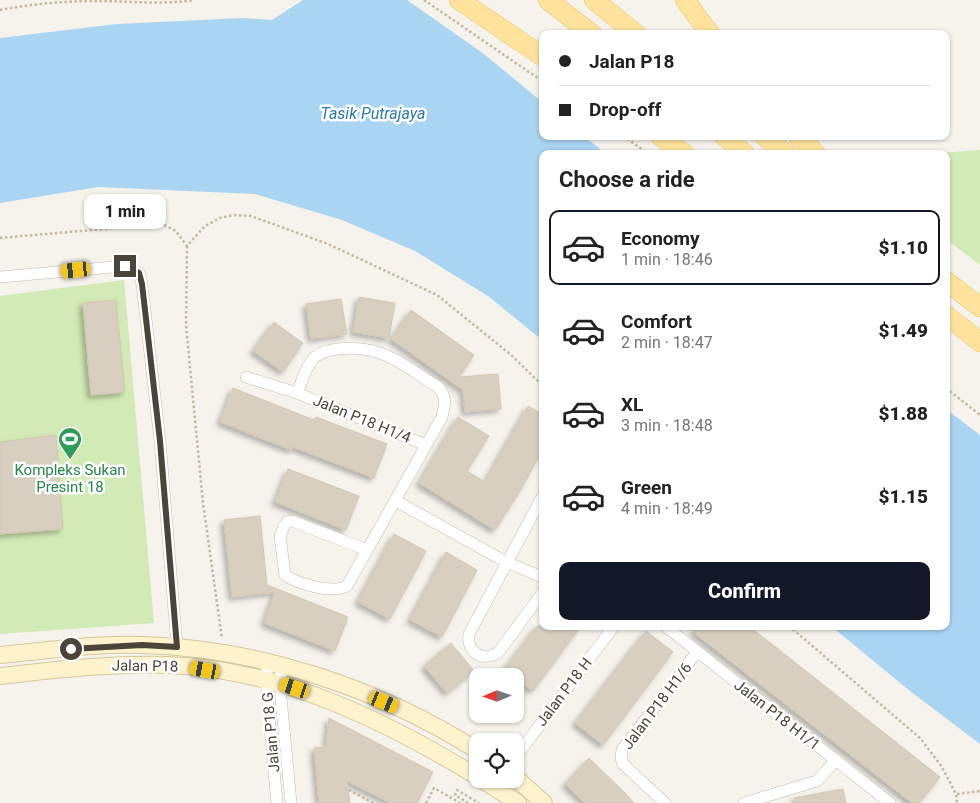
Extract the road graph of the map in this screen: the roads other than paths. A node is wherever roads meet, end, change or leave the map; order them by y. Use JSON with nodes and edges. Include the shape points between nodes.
{"nodes":[{"id":1,"x":459,"y":0,"type":"edge"},
{"id":2,"x":548,"y":0,"type":"edge"},
{"id":3,"x":594,"y":0,"type":"edge"},
{"id":4,"x":685,"y":0,"type":"edge"},
{"id":5,"x":587,"y":30,"type":"edge"},
{"id":6,"x":631,"y":30,"type":"edge"},
{"id":7,"x":707,"y":30,"type":"edge"},
{"id":8,"x":539,"y":54,"type":"edge"},
{"id":9,"x":666,"y":140,"type":"edge"},
{"id":10,"x":729,"y":140,"type":"edge"},
{"id":11,"x":769,"y":140,"type":"edge"},
{"id":12,"x":802,"y":140,"type":"edge"},
{"id":13,"x":679,"y":150,"type":"edge"},
{"id":14,"x":740,"y":150,"type":"edge"},
{"id":15,"x":781,"y":150,"type":"edge"},
{"id":16,"x":812,"y":150,"type":"edge"},
{"id":17,"x":0,"y":277,"type":"edge"},
{"id":18,"x":950,"y":285,"type":"edge"},
{"id":19,"x":980,"y":307,"type":"edge"},
{"id":20,"x":950,"y":318,"type":"edge"},
{"id":21,"x":950,"y":334,"type":"edge"},
{"id":22,"x":980,"y":342,"type":"edge"},
{"id":23,"x":980,"y":354,"type":"edge"},
{"id":24,"x":246,"y":377,"type":"dead end"},
{"id":25,"x":297,"y":393,"type":"junction"},
{"id":26,"x":426,"y":445,"type":"junction"},
{"id":27,"x":396,"y":501,"type":"junction"},
{"id":28,"x":539,"y":502,"type":"edge"},
{"id":29,"x":367,"y":550,"type":"junction"},
{"id":30,"x":506,"y":562,"type":"junction"},
{"id":31,"x":539,"y":576,"type":"edge"},
{"id":32,"x":539,"y":597,"type":"edge"},
{"id":33,"x":611,"y":630,"type":"edge"},
{"id":34,"x":670,"y":630,"type":"edge"},
{"id":35,"x":177,"y":647,"type":"junction"},
{"id":36,"x":697,"y":652,"type":"junction"},
{"id":37,"x":0,"y":655,"type":"edge"},
{"id":38,"x":274,"y":663,"type":"junction"},
{"id":39,"x":0,"y":676,"type":"edge"},
{"id":40,"x":274,"y":681,"type":"junction"},
{"id":41,"x":469,"y":745,"type":"edge"},
{"id":42,"x":524,"y":746,"type":"edge"},
{"id":43,"x":836,"y":760,"type":"junction"},
{"id":44,"x":469,"y":772,"type":"edge"},
{"id":45,"x":524,"y":785,"type":"edge"},
{"id":46,"x":495,"y":788,"type":"edge"},
{"id":47,"x":277,"y":803,"type":"edge"},
{"id":48,"x":291,"y":803,"type":"edge"},
{"id":49,"x":518,"y":803,"type":"edge"},
{"id":50,"x":544,"y":803,"type":"edge"},
{"id":51,"x":665,"y":803,"type":"edge"},
{"id":52,"x":744,"y":803,"type":"edge"},
{"id":53,"x":890,"y":803,"type":"edge"}],
"edges":[{"from":1,"to":8,"type":"main road"},
{"from":2,"to":5,"type":"main road"},
{"from":3,"to":6,"type":"main road"},
{"from":4,"to":7,"type":"main road"},
{"from":9,"to":13,"type":"main road"},
{"from":10,"to":14,"type":"main road"},
{"from":11,"to":15,"type":"main road"},
{"from":12,"to":16,"type":"main road"},
{"from":17,"to":35,"type":"street","via":[[125,266],[139,273],[159,432]]},
{"from":18,"to":19,"type":"main road"},
{"from":20,"to":22,"type":"main road"},
{"from":21,"to":23,"type":"main road"},
{"from":24,"to":25,"type":"street","name":"Jalan P18 H1/4"},
{"from":25,"to":26,"type":"street","name":"Jalan P18 H1/4"},
{"from":25,"to":26,"type":"street","name":"Jalan P18 H1/4","via":[[313,359],[322,353],[367,348],[390,356],[444,393],[444,409]]},
{"from":26,"to":27,"type":"street","name":"Jalan P18 H1/4"},
{"from":27,"to":29,"type":"street","name":"Jalan P18 H1/4"},
{"from":27,"to":30,"type":"street"},
{"from":28,"to":30,"type":"street"},
{"from":29,"to":29,"type":"street","name":"Jalan P18 H1/4","via":[[347,586],[327,590],[285,575],[281,530],[292,521]]},
{"from":30,"to":31,"type":"street"},
{"from":30,"to":32,"type":"street","via":[[469,634],[469,645],[476,654],[487,657],[498,653]]},
{"from":33,"to":42,"type":"street","name":"Jalan P18 H"},
{"from":34,"to":36,"type":"street","name":"Jalan P18 H1/1"},
{"from":35,"to":37,"type":"street","name":"Jalan P18","via":[[86,647]]},
{"from":35,"to":38,"type":"street","name":"Jalan P18"},
{"from":36,"to":43,"type":"street","name":"Jalan P18 H1/1"},
{"from":36,"to":51,"type":"street","name":"Jalan P18 H1/6","via":[[622,750],[623,764]]},
{"from":38,"to":40,"type":"street","name":"Jalan P18 G"},
{"from":38,"to":41,"type":"street","name":"Jalan P18","via":[[316,675],[401,709]]},
{"from":39,"to":40,"type":"street","name":"Jalan P18","via":[[106,665],[186,666]]},
{"from":40,"to":44,"type":"street","name":"Jalan P18","via":[[358,713],[420,742]]},
{"from":40,"to":47,"type":"street","name":"Jalan P18 G"},
{"from":40,"to":48,"type":"street","name":"Jalan P18 G","via":[[281,698]]},
{"from":43,"to":52,"type":"street","via":[[817,781]]},
{"from":43,"to":53,"type":"street","name":"Jalan P18 H1/1"},
{"from":45,"to":50,"type":"street"},
{"from":46,"to":49,"type":"street"}]}
